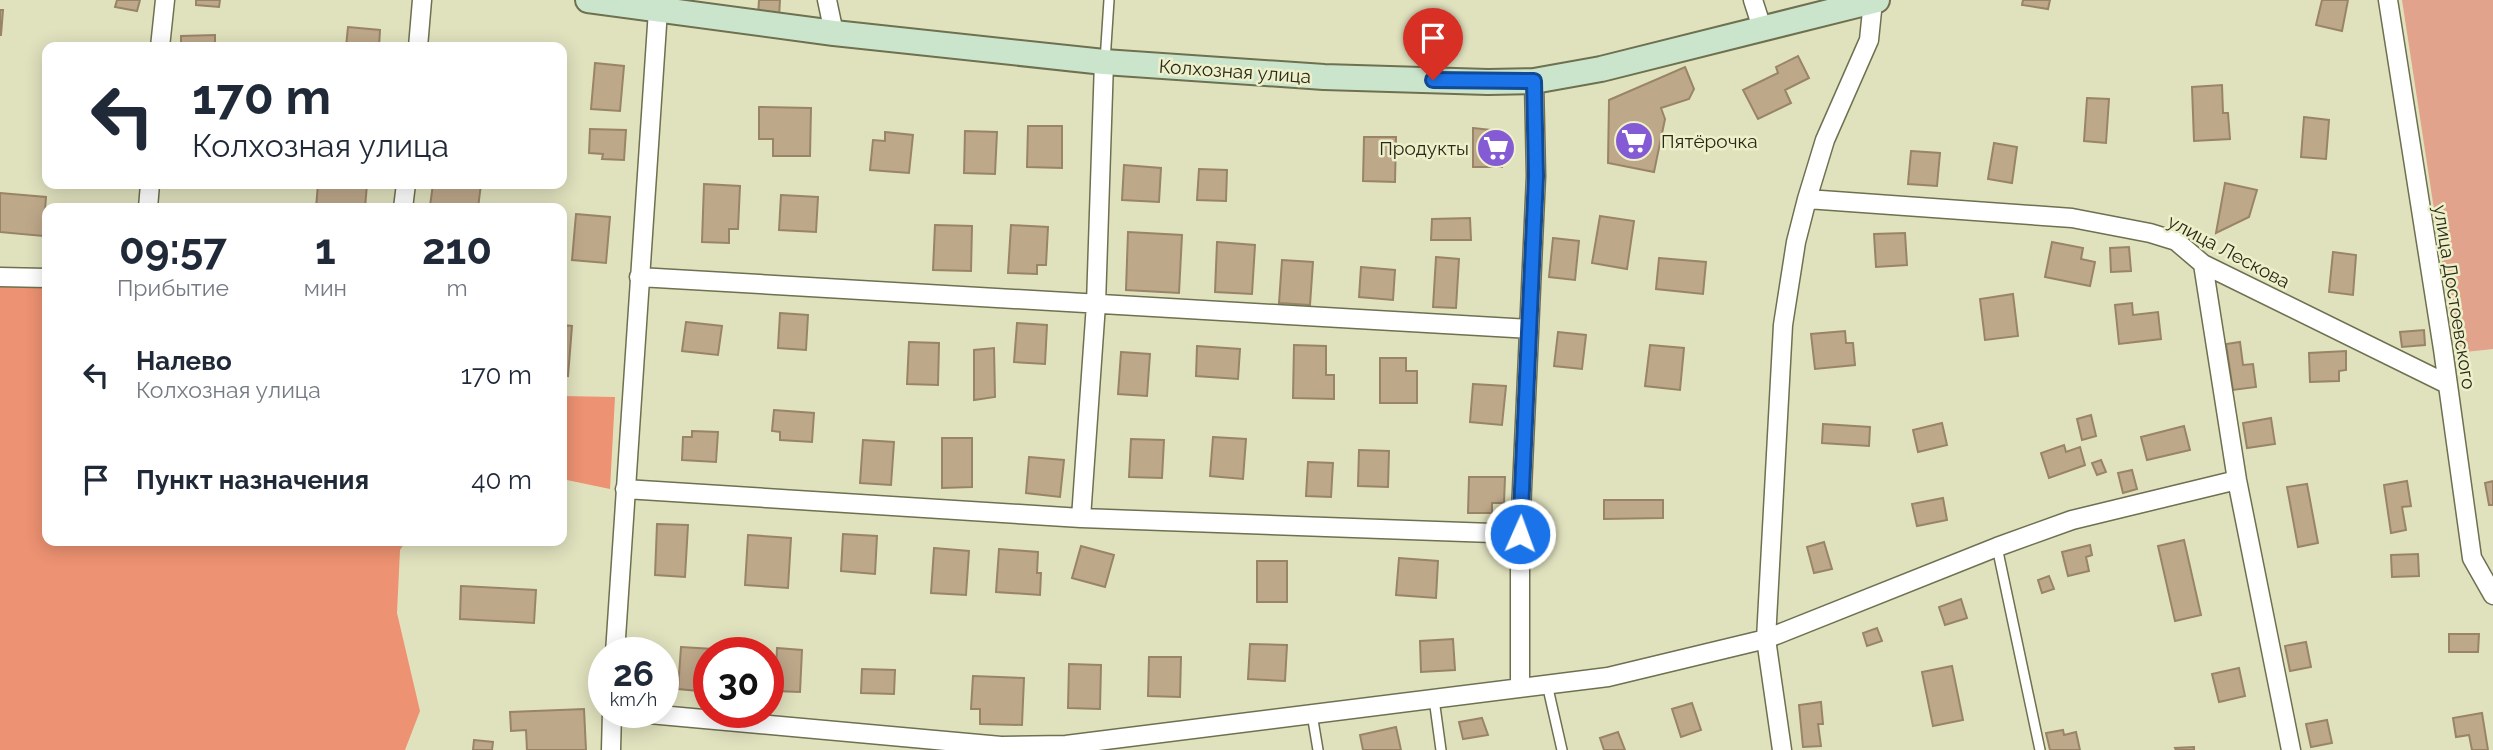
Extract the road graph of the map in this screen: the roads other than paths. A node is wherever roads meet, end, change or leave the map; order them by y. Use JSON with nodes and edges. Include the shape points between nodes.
{"nodes":[{"id":1,"x":165,"y":0,"type":"edge"},
{"id":2,"x":422,"y":0,"type":"edge"},
{"id":3,"x":588,"y":0,"type":"edge"},
{"id":4,"x":827,"y":0,"type":"edge"},
{"id":5,"x":1110,"y":0,"type":"edge"},
{"id":6,"x":1753,"y":0,"type":"edge"},
{"id":7,"x":2388,"y":0,"type":"edge"},
{"id":8,"x":1875,"y":1,"type":"edge"},
{"id":9,"x":658,"y":10,"type":"junction"},
{"id":10,"x":1762,"y":28,"type":"junction"},
{"id":11,"x":834,"y":33,"type":"junction"},
{"id":12,"x":161,"y":42,"type":"edge"},
{"id":13,"x":418,"y":42,"type":"edge"},
{"id":14,"x":1104,"y":62,"type":"junction"},
{"id":15,"x":1534,"y":81,"type":"junction"},
{"id":16,"x":1807,"y":199,"type":"junction"},
{"id":17,"x":2203,"y":264,"type":"junction"},
{"id":18,"x":0,"y":277,"type":"edge"},
{"id":19,"x":639,"y":277,"type":"junction"},
{"id":20,"x":42,"y":278,"type":"edge"},
{"id":21,"x":1096,"y":304,"type":"junction"},
{"id":22,"x":1529,"y":329,"type":"junction"},
{"id":23,"x":2447,"y":384,"type":"junction"},
{"id":24,"x":2237,"y":480,"type":"junction"},
{"id":25,"x":625,"y":489,"type":"junction"},
{"id":26,"x":1081,"y":518,"type":"junction"},
{"id":27,"x":1520,"y":534,"type":"junction"},
{"id":28,"x":1997,"y":547,"type":"junction"},
{"id":29,"x":2493,"y":595,"type":"edge"},
{"id":30,"x":616,"y":637,"type":"edge"},
{"id":31,"x":1766,"y":639,"type":"junction"},
{"id":32,"x":1547,"y":684,"type":"junction"},
{"id":33,"x":1520,"y":687,"type":"junction"},
{"id":34,"x":1434,"y":699,"type":"junction"},
{"id":35,"x":1312,"y":714,"type":"junction"},
{"id":36,"x":679,"y":718,"type":"edge"},
{"id":37,"x":612,"y":728,"type":"edge"},
{"id":38,"x":901,"y":744,"type":"edge"},
{"id":39,"x":1125,"y":744,"type":"edge"},
{"id":40,"x":1001,"y":748,"type":"edge"},
{"id":41,"x":611,"y":750,"type":"edge"},
{"id":42,"x":1318,"y":750,"type":"edge"},
{"id":43,"x":1441,"y":750,"type":"edge"},
{"id":44,"x":1562,"y":750,"type":"edge"},
{"id":45,"x":1782,"y":750,"type":"edge"},
{"id":46,"x":2040,"y":750,"type":"edge"},
{"id":47,"x":2291,"y":750,"type":"edge"}],
"edges":[{"from":1,"to":12,"type":"street"},
{"from":2,"to":13,"type":"street"},
{"from":3,"to":9,"type":"main road","name":"Колхозная улица"},
{"from":4,"to":11,"type":"street"},
{"from":5,"to":14,"type":"lane"},
{"from":6,"to":10,"type":"street"},
{"from":7,"to":23,"type":"street","name":"улица Достоевского"},
{"from":8,"to":10,"type":"main road","name":"Колхозная улица"},
{"from":8,"to":16,"type":"street","via":[[1869,40],[1825,140]]},
{"from":9,"to":11,"type":"main road","name":"Колхозная улица"},
{"from":9,"to":19,"type":"street"},
{"from":10,"to":15,"type":"main road","name":"Колхозная улица"},
{"from":11,"to":14,"type":"main road","name":"Колхозная улица"},
{"from":14,"to":15,"type":"main road","name":"Колхозная улица","via":[[1324,77]]},
{"from":14,"to":21,"type":"street"},
{"from":15,"to":22,"type":"street","via":[[1542,143],[1536,176]]},
{"from":16,"to":17,"type":"street","name":"улица Лескова","via":[[2072,218],[2176,241]]},
{"from":16,"to":31,"type":"street","via":[[1783,326]]},
{"from":17,"to":23,"type":"street","name":"улица Лескова"},
{"from":17,"to":24,"type":"street"},
{"from":18,"to":20,"type":"street"},
{"from":19,"to":21,"type":"street"},
{"from":19,"to":25,"type":"street"},
{"from":21,"to":22,"type":"street"},
{"from":21,"to":26,"type":"street"},
{"from":22,"to":27,"type":"street"},
{"from":23,"to":29,"type":"street","name":"улица Достоевского","via":[[2472,558]]},
{"from":24,"to":28,"type":"street","via":[[2071,520]]},
{"from":24,"to":47,"type":"street"},
{"from":25,"to":26,"type":"street"},
{"from":25,"to":30,"type":"street"},
{"from":26,"to":27,"type":"street"},
{"from":27,"to":33,"type":"street"},
{"from":28,"to":31,"type":"street"},
{"from":28,"to":46,"type":"lane"},
{"from":31,"to":32,"type":"street","via":[[1608,677]]},
{"from":31,"to":45,"type":"street"},
{"from":32,"to":33,"type":"street"},
{"from":32,"to":44,"type":"lane"},
{"from":33,"to":34,"type":"street"},
{"from":34,"to":35,"type":"street"},
{"from":34,"to":43,"type":"lane"},
{"from":35,"to":39,"type":"street"},
{"from":35,"to":42,"type":"lane"},
{"from":36,"to":38,"type":"street"},
{"from":37,"to":41,"type":"street"},
{"from":38,"to":40,"type":"street"},
{"from":39,"to":40,"type":"street"}]}
